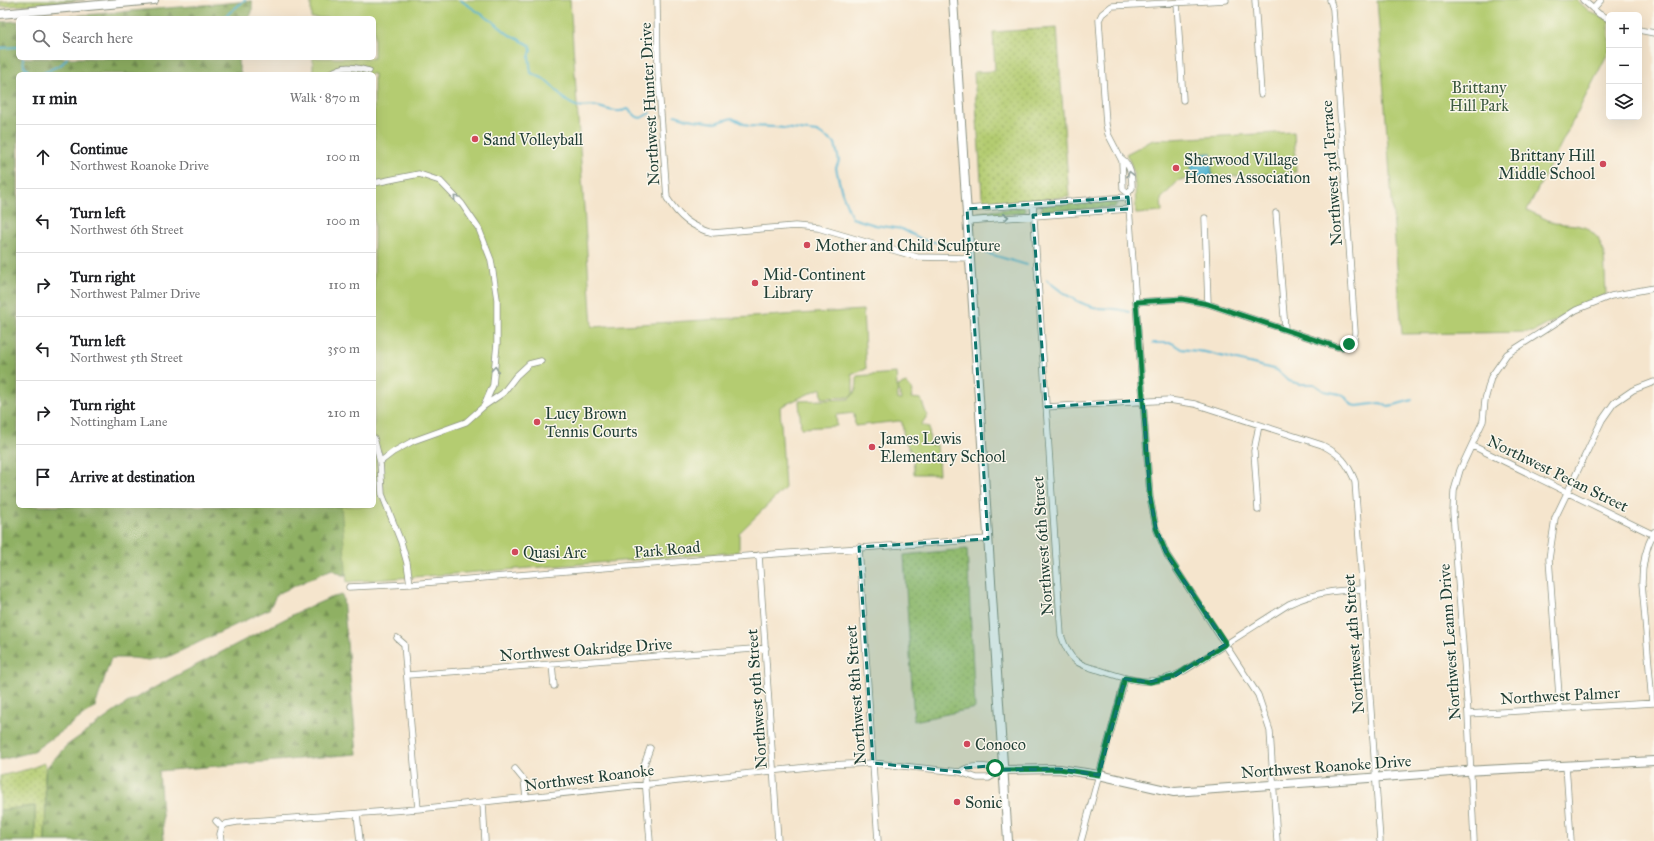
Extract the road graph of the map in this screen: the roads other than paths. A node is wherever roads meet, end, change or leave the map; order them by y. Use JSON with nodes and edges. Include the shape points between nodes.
{"nodes":[{"id":1,"x":154,"y":0,"type":"edge"},
{"id":2,"x":656,"y":0,"type":"edge"},
{"id":3,"x":953,"y":0,"type":"edge"},
{"id":4,"x":1215,"y":0,"type":"edge"},
{"id":5,"x":1226,"y":0,"type":"edge"},
{"id":6,"x":1254,"y":0,"type":"edge"},
{"id":7,"x":1330,"y":0,"type":"edge"},
{"id":8,"x":1583,"y":0,"type":"edge"},
{"id":9,"x":1600,"y":0,"type":"edge"},
{"id":10,"x":1177,"y":4,"type":"junction"},
{"id":11,"x":1593,"y":9,"type":"junction"},
{"id":12,"x":0,"y":14,"type":"edge"},
{"id":13,"x":1606,"y":17,"type":"edge"},
{"id":14,"x":1642,"y":31,"type":"edge"},
{"id":15,"x":1654,"y":33,"type":"edge"},
{"id":16,"x":369,"y":71,"type":"dead end"},
{"id":17,"x":333,"y":72,"type":"edge"},
{"id":18,"x":1261,"y":94,"type":"dead end"},
{"id":19,"x":1183,"y":100,"type":"dead end"},
{"id":20,"x":1121,"y":157,"type":"junction"},
{"id":21,"x":376,"y":183,"type":"edge"},
{"id":22,"x":1128,"y":195,"type":"junction"},
{"id":23,"x":1033,"y":204,"type":"junction"},
{"id":24,"x":1129,"y":208,"type":"junction"},
{"id":25,"x":967,"y":209,"type":"junction"},
{"id":26,"x":1276,"y":213,"type":"dead end"},
{"id":27,"x":1033,"y":215,"type":"junction"},
{"id":28,"x":1205,"y":218,"type":"dead end"},
{"id":29,"x":968,"y":221,"type":"junction"},
{"id":30,"x":970,"y":258,"type":"junction"},
{"id":31,"x":1654,"y":288,"type":"edge"},
{"id":32,"x":1136,"y":302,"type":"junction"},
{"id":33,"x":1208,"y":304,"type":"junction"},
{"id":34,"x":1285,"y":329,"type":"junction"},
{"id":35,"x":541,"y":361,"type":"dead end"},
{"id":36,"x":1654,"y":382,"type":"edge"},
{"id":37,"x":1143,"y":400,"type":"junction"},
{"id":38,"x":484,"y":406,"type":"junction"},
{"id":39,"x":1046,"y":407,"type":"junction"},
{"id":40,"x":1259,"y":425,"type":"junction"},
{"id":41,"x":376,"y":446,"type":"edge"},
{"id":42,"x":1473,"y":446,"type":"junction"},
{"id":43,"x":380,"y":462,"type":"junction"},
{"id":44,"x":1568,"y":491,"type":"junction"},
{"id":45,"x":1258,"y":510,"type":"dead end"},
{"id":46,"x":1653,"y":533,"type":"edge"},
{"id":47,"x":988,"y":539,"type":"junction"},
{"id":48,"x":859,"y":547,"type":"junction"},
{"id":49,"x":759,"y":555,"type":"junction"},
{"id":50,"x":410,"y":584,"type":"junction"},
{"id":51,"x":349,"y":587,"type":"dead end"},
{"id":52,"x":1362,"y":589,"type":"junction"},
{"id":53,"x":397,"y":638,"type":"dead end"},
{"id":54,"x":1226,"y":644,"type":"junction"},
{"id":55,"x":766,"y":648,"type":"junction"},
{"id":56,"x":552,"y":664,"type":"junction"},
{"id":57,"x":408,"y":675,"type":"junction"},
{"id":58,"x":1125,"y":678,"type":"junction"},
{"id":59,"x":554,"y":686,"type":"dead end"},
{"id":60,"x":1653,"y":703,"type":"edge"},
{"id":61,"x":1560,"y":709,"type":"junction"},
{"id":62,"x":1468,"y":714,"type":"junction"},
{"id":63,"x":650,"y":748,"type":"dead end"},
{"id":64,"x":1654,"y":761,"type":"edge"},
{"id":65,"x":872,"y":763,"type":"junction"},
{"id":66,"x":1566,"y":765,"type":"junction"},
{"id":67,"x":515,"y":769,"type":"dead end"},
{"id":68,"x":774,"y":770,"type":"junction"},
{"id":69,"x":1002,"y":770,"type":"junction"},
{"id":70,"x":1471,"y":771,"type":"junction"},
{"id":71,"x":960,"y":772,"type":"junction"},
{"id":72,"x":1099,"y":775,"type":"junction"},
{"id":73,"x":1375,"y":777,"type":"junction"},
{"id":74,"x":645,"y":783,"type":"junction"},
{"id":75,"x":1273,"y":784,"type":"junction"},
{"id":76,"x":526,"y":797,"type":"junction"},
{"id":77,"x":484,"y":803,"type":"junction"},
{"id":78,"x":418,"y":809,"type":"junction"},
{"id":79,"x":357,"y":814,"type":"junction"},
{"id":80,"x":216,"y":820,"type":"dead end"},
{"id":81,"x":222,"y":828,"type":"junction"},
{"id":82,"x":221,"y":841,"type":"edge"},
{"id":83,"x":360,"y":841,"type":"edge"},
{"id":84,"x":485,"y":841,"type":"edge"},
{"id":85,"x":650,"y":841,"type":"edge"},
{"id":86,"x":778,"y":841,"type":"edge"},
{"id":87,"x":878,"y":841,"type":"edge"},
{"id":88,"x":1008,"y":841,"type":"edge"},
{"id":89,"x":1081,"y":841,"type":"edge"},
{"id":90,"x":1277,"y":841,"type":"edge"},
{"id":91,"x":1380,"y":841,"type":"edge"},
{"id":92,"x":1474,"y":841,"type":"edge"},
{"id":93,"x":1571,"y":841,"type":"edge"}],
"edges":[{"from":1,"to":12,"type":"main road"},
{"from":2,"to":30,"type":"street","name":"Northwest Hunter Drive","via":[[658,73],[667,198],[676,212],[687,222],[713,233],[795,226],[818,228],[917,257]]},
{"from":3,"to":25,"type":"main road"},
{"from":4,"to":5,"type":"street"},
{"from":4,"to":10,"type":"street"},
{"from":6,"to":18,"type":"street"},
{"from":7,"to":34,"type":"street","name":"Northwest 3rd Terrace","via":[[1333,9],[1355,332],[1354,339],[1349,344],[1337,347]]},
{"from":8,"to":11,"type":"street"},
{"from":9,"to":11,"type":"street"},
{"from":10,"to":19,"type":"street"},
{"from":10,"to":20,"type":"street","via":[[1112,6],[1099,20],[1106,124],[1108,134]]},
{"from":11,"to":13,"type":"street"},
{"from":14,"to":15,"type":"street"},
{"from":16,"to":17,"type":"street","via":[[353,67],[338,68]]},
{"from":20,"to":22,"type":"street","via":[[1123,189]]},
{"from":22,"to":20,"type":"street","one_way":true,"via":[[1132,188],[1131,173],[1127,162]]},
{"from":38,"to":21,"type":"street","one_way":true,"via":[[493,386],[498,344],[491,260],[478,229],[462,204],[440,181],[419,174]]},
{"from":22,"to":23,"type":"street","one_way":true},
{"from":22,"to":24,"type":"street"},
{"from":23,"to":25,"type":"street"},
{"from":23,"to":27,"type":"street","name":"Northwest 6th Street"},
{"from":24,"to":27,"type":"street"},
{"from":24,"to":32,"type":"street"},
{"from":25,"to":29,"type":"main road"},
{"from":26,"to":34,"type":"street"},
{"from":29,"to":27,"type":"street","one_way":true},
{"from":27,"to":39,"type":"street","name":"Northwest 6th Street"},
{"from":28,"to":33,"type":"street"},
{"from":29,"to":30,"type":"main road"},
{"from":30,"to":47,"type":"main road"},
{"from":31,"to":42,"type":"street","name":"Northwest Leann Drive","via":[[1611,296],[1576,310],[1507,354],[1491,377],[1483,421]]},
{"from":32,"to":33,"type":"street","via":[[1182,299]]},
{"from":32,"to":37,"type":"street"},
{"from":33,"to":34,"type":"street"},
{"from":35,"to":38,"type":"street","via":[[529,364],[503,393]]},
{"from":36,"to":44,"type":"street","via":[[1633,390],[1614,403],[1602,420]]},
{"from":37,"to":39,"type":"street"},
{"from":37,"to":40,"type":"street","via":[[1195,404]]},
{"from":37,"to":54,"type":"street","via":[[1150,497],[1156,528],[1167,555]]},
{"from":38,"to":43,"type":"street","via":[[466,422],[413,441]]},
{"from":39,"to":58,"type":"street","name":"Northwest 6th Street","via":[[1061,635],[1076,662]]},
{"from":40,"to":45,"type":"street","via":[[1254,452]]},
{"from":40,"to":52,"type":"street","name":"Northwest 4th Street","via":[[1322,445],[1335,452],[1348,465],[1355,481]]},
{"from":41,"to":43,"type":"street"},
{"from":42,"to":44,"type":"street","name":"Northwest Pecan Street"},
{"from":42,"to":62,"type":"street","name":"Northwest Leann Drive","via":[[1460,470],[1454,491],[1453,512]]},
{"from":43,"to":50,"type":"street","via":[[382,494],[401,542]]},
{"from":44,"to":46,"type":"street","name":"Northwest Pecan Street"},
{"from":44,"to":61,"type":"street","via":[[1555,518],[1549,559]]},
{"from":46,"to":60,"type":"street","via":[[1642,565],[1642,583]]},
{"from":47,"to":48,"type":"street","name":"Park Road"},
{"from":47,"to":69,"type":"main road"},
{"from":48,"to":49,"type":"street","name":"Park Road"},
{"from":48,"to":65,"type":"street","name":"Northwest 8th Street"},
{"from":49,"to":50,"type":"street","name":"Park Road"},
{"from":49,"to":55,"type":"street","name":"Northwest 9th Street"},
{"from":50,"to":51,"type":"street","name":"Park Road"},
{"from":52,"to":54,"type":"street","name":"Northwest 6th Street","via":[[1328,591],[1308,596],[1289,604]]},
{"from":52,"to":73,"type":"street","name":"Northwest 4th Street"},
{"from":53,"to":57,"type":"street","via":[[404,644]]},
{"from":54,"to":58,"type":"street","name":"Northwest 6th Street","via":[[1173,677],[1150,682]]},
{"from":54,"to":75,"type":"street","via":[[1258,695],[1264,712],[1270,730]]},
{"from":55,"to":56,"type":"street","name":"Northwest Oakridge Drive"},
{"from":55,"to":68,"type":"street","name":"Northwest 9th Street"},
{"from":56,"to":57,"type":"street","name":"Northwest Oakridge Drive"},
{"from":56,"to":59,"type":"street"},
{"from":57,"to":78,"type":"street"},
{"from":58,"to":72,"type":"street"},
{"from":60,"to":61,"type":"street","name":"Northwest Palmer"},
{"from":61,"to":62,"type":"street","name":"Northwest Palmer"},
{"from":62,"to":70,"type":"street","name":"Northwest Leann Drive"},
{"from":63,"to":74,"type":"street","via":[[644,765]]},
{"from":64,"to":66,"type":"main road","name":"Northwest Roanoke Drive"},
{"from":65,"to":68,"type":"street","name":"Northwest Roanoke"},
{"from":65,"to":71,"type":"street","name":"Northwest Roanoke"},
{"from":65,"to":87,"type":"street","name":"Northwest 8th Street"},
{"from":66,"to":70,"type":"main road","name":"Northwest Roanoke Drive"},
{"from":66,"to":93,"type":"street"},
{"from":67,"to":76,"type":"street","via":[[524,780]]},
{"from":68,"to":74,"type":"street","name":"Northwest Roanoke"},
{"from":68,"to":86,"type":"street","name":"Northwest 9th Street"},
{"from":69,"to":71,"type":"street","name":"Northwest Roanoke","via":[[988,766],[965,768]]},
{"from":69,"to":71,"type":"street","name":"Northwest Roanoke","via":[[989,778],[977,778]]},
{"from":69,"to":72,"type":"main road","name":"Northwest Roanoke Drive","via":[[1059,769]]},
{"from":69,"to":88,"type":"main road"},
{"from":70,"to":73,"type":"main road","name":"Northwest Roanoke Drive"},
{"from":70,"to":92,"type":"street","name":"Northwest Leann Drive"},
{"from":72,"to":75,"type":"main road","name":"Northwest Roanoke Drive","via":[[1174,792]]},
{"from":72,"to":89,"type":"street"},
{"from":73,"to":75,"type":"main road","name":"Northwest Roanoke Drive"},
{"from":73,"to":91,"type":"street","name":"Northwest 4th Street"},
{"from":74,"to":76,"type":"street","name":"Northwest Roanoke"},
{"from":74,"to":85,"type":"street"},
{"from":75,"to":90,"type":"street"},
{"from":76,"to":77,"type":"street","name":"Northwest Roanoke"},
{"from":77,"to":78,"type":"street","name":"Northwest Roanoke"},
{"from":77,"to":84,"type":"street"},
{"from":78,"to":79,"type":"street","name":"Northwest Roanoke"},
{"from":79,"to":81,"type":"street","name":"Northwest Roanoke","via":[[237,822],[226,824]]},
{"from":79,"to":83,"type":"street"},
{"from":80,"to":81,"type":"street"},
{"from":81,"to":82,"type":"street"}]}
